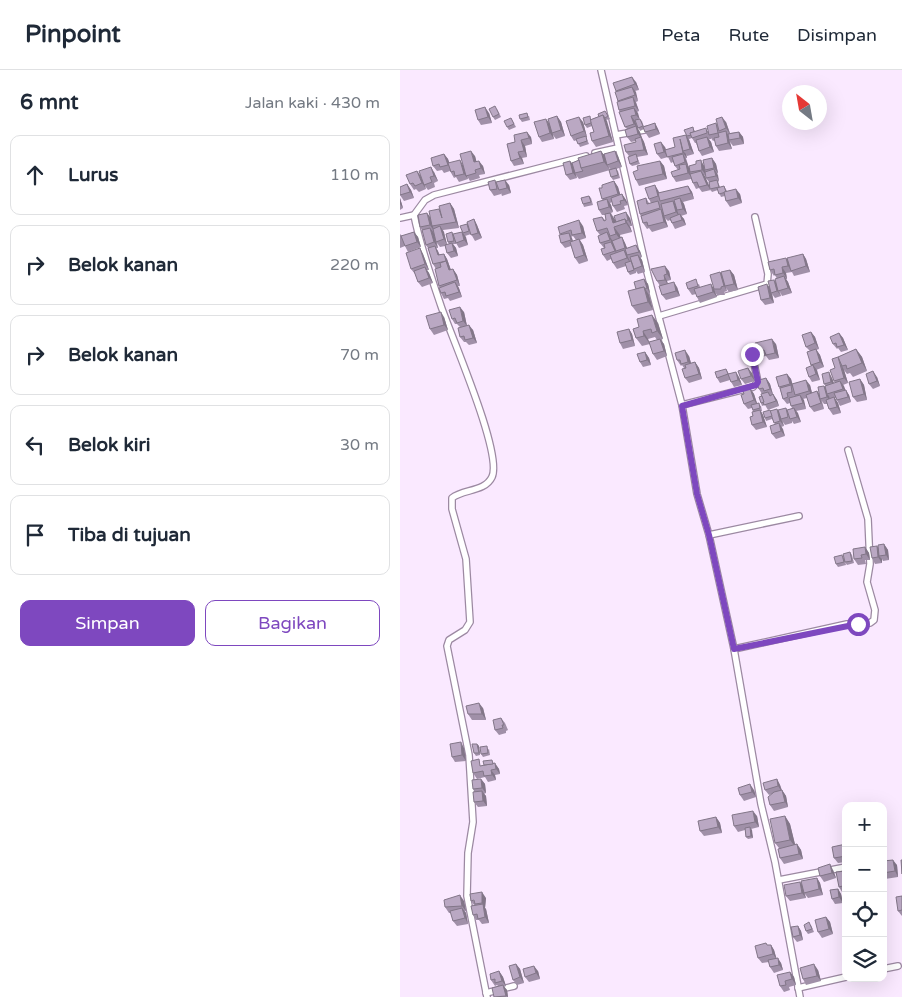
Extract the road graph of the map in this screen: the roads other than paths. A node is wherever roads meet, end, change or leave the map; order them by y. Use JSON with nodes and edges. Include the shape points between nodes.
{"nodes":[{"id":1,"x":600,"y":70,"type":"edge"},
{"id":2,"x":653,"y":129,"type":"edge"},
{"id":3,"x":616,"y":135,"type":"junction"},
{"id":4,"x":618,"y":148,"type":"junction"},
{"id":5,"x":414,"y":215,"type":"junction"},
{"id":6,"x":755,"y":217,"type":"dead end"},
{"id":7,"x":400,"y":218,"type":"edge"},
{"id":8,"x":659,"y":316,"type":"junction"},
{"id":9,"x":752,"y":354,"type":"dead end"},
{"id":10,"x":682,"y":406,"type":"junction"},
{"id":11,"x":848,"y":450,"type":"dead end"},
{"id":12,"x":799,"y":516,"type":"dead end"},
{"id":13,"x":709,"y":535,"type":"junction"},
{"id":14,"x":734,"y":649,"type":"junction"},
{"id":15,"x":842,"y":868,"type":"edge"},
{"id":16,"x":779,"y":880,"type":"junction"},
{"id":17,"x":898,"y":966,"type":"dead end"},
{"id":18,"x":887,"y":968,"type":"edge"},
{"id":19,"x":842,"y":978,"type":"edge"},
{"id":20,"x":514,"y":986,"type":"dead end"},
{"id":21,"x":798,"y":988,"type":"junction"},
{"id":22,"x":486,"y":995,"type":"edge"},
{"id":23,"x":800,"y":997,"type":"edge"}],
"edges":[{"from":1,"to":3,"type":"street"},
{"from":2,"to":3,"type":"street"},
{"from":3,"to":4,"type":"street"},
{"from":4,"to":5,"type":"street","via":[[434,195],[425,200]]},
{"from":4,"to":8,"type":"street"},
{"from":5,"to":7,"type":"street"},
{"from":5,"to":22,"type":"street","via":[[441,306],[485,426],[493,464],[492,477],[487,483],[452,498],[466,559],[470,622],[465,630],[449,640],[447,646],[469,755],[473,822],[467,896]]},
{"from":6,"to":8,"type":"street","via":[[768,274],[767,284]]},
{"from":8,"to":10,"type":"street"},
{"from":9,"to":10,"type":"street","via":[[756,385]]},
{"from":10,"to":13,"type":"street","via":[[697,494]]},
{"from":11,"to":14,"type":"street","via":[[868,519],[870,564],[867,582],[875,610],[874,620]]},
{"from":12,"to":13,"type":"street"},
{"from":13,"to":14,"type":"street"},
{"from":14,"to":16,"type":"street","via":[[761,804]]},
{"from":15,"to":16,"type":"street"},
{"from":16,"to":21,"type":"street"},
{"from":17,"to":18,"type":"street"},
{"from":19,"to":21,"type":"street"},
{"from":20,"to":22,"type":"street"},
{"from":21,"to":23,"type":"street"}]}
